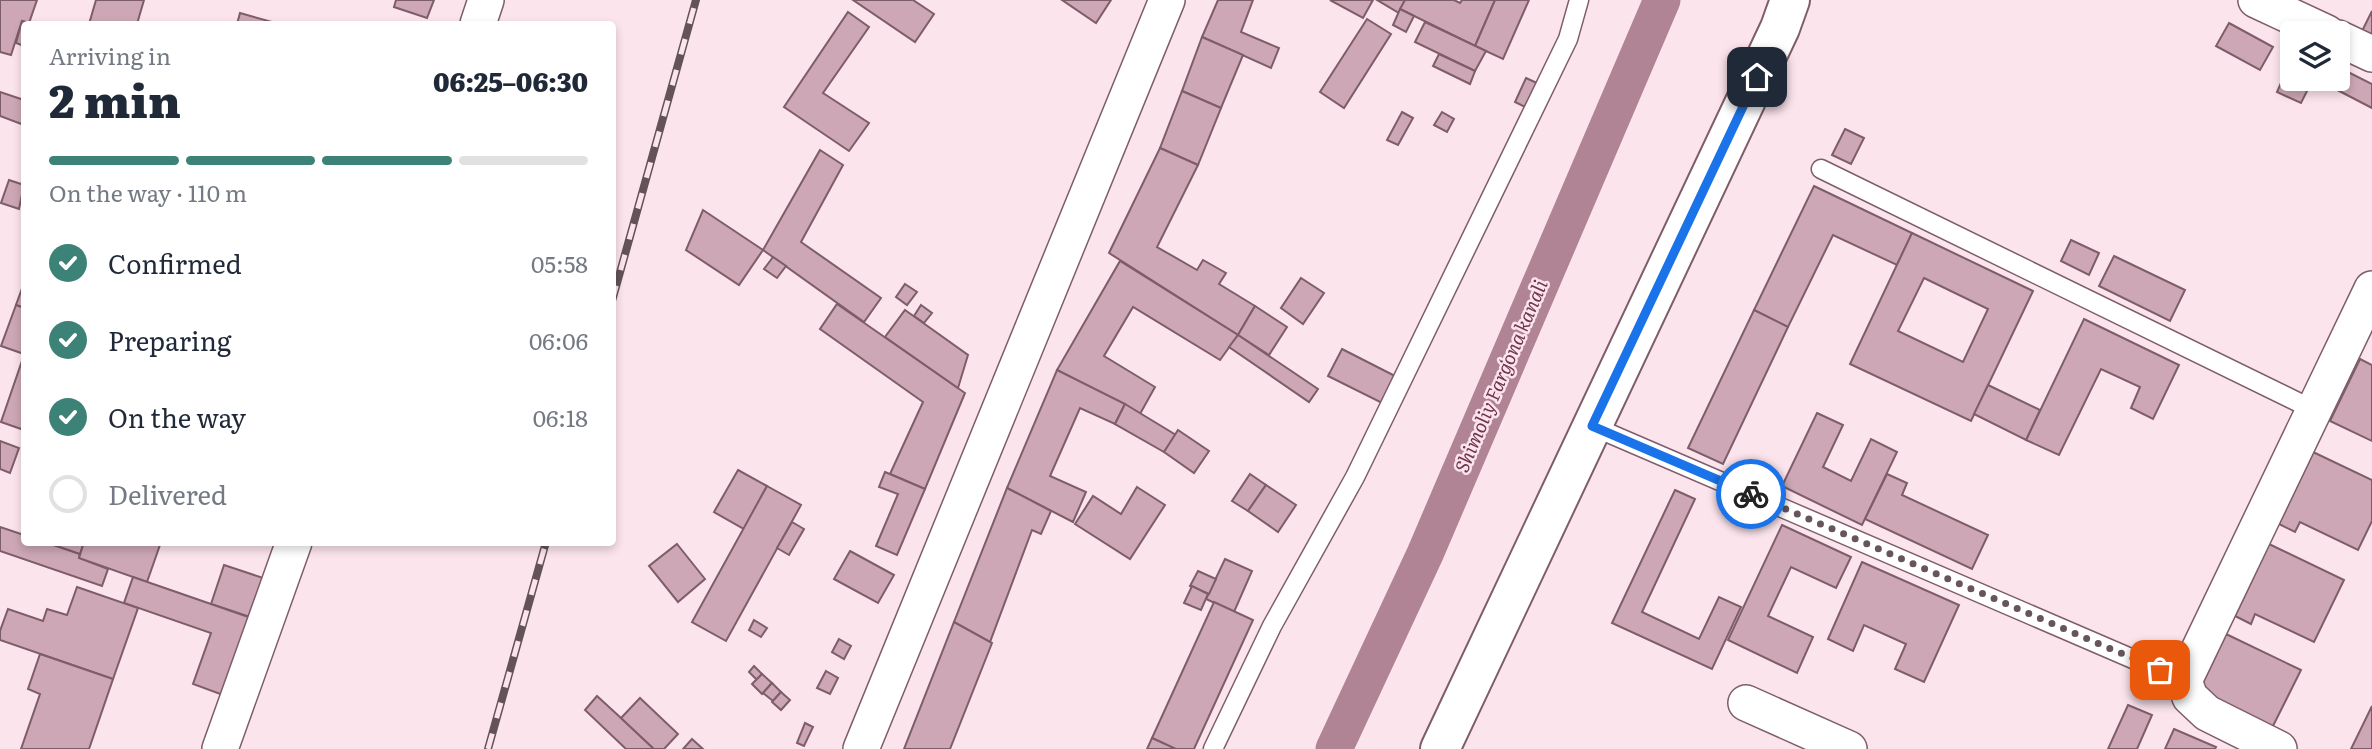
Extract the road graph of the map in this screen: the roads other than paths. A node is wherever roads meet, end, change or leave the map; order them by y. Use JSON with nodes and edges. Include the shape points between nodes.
{"nodes":[{"id":1,"x":486,"y":0,"type":"edge"},
{"id":2,"x":1167,"y":0,"type":"edge"},
{"id":3,"x":1579,"y":0,"type":"edge"},
{"id":4,"x":1790,"y":0,"type":"edge"},
{"id":5,"x":2256,"y":0,"type":"edge"},
{"id":6,"x":479,"y":21,"type":"edge"},
{"id":7,"x":2301,"y":21,"type":"edge"},
{"id":8,"x":2350,"y":44,"type":"edge"},
{"id":9,"x":2372,"y":54,"type":"edge"},
{"id":10,"x":1821,"y":169,"type":"dead end"},
{"id":11,"x":2372,"y":289,"type":"edge"},
{"id":12,"x":2314,"y":410,"type":"junction"},
{"id":13,"x":1592,"y":426,"type":"junction"},
{"id":14,"x":293,"y":546,"type":"edge"},
{"id":15,"x":2184,"y":681,"type":"junction"},
{"id":16,"x":1746,"y":703,"type":"dead end"},
{"id":17,"x":220,"y":749,"type":"edge"},
{"id":18,"x":861,"y":749,"type":"edge"},
{"id":19,"x":1213,"y":749,"type":"edge"},
{"id":20,"x":1440,"y":749,"type":"edge"},
{"id":21,"x":1849,"y":749,"type":"edge"},
{"id":22,"x":2279,"y":749,"type":"edge"}],
"edges":[{"from":1,"to":6,"type":"street"},
{"from":2,"to":18,"type":"street"},
{"from":3,"to":19,"type":"lane","via":[[1568,39],[1355,477],[1272,626]]},
{"from":4,"to":13,"type":"street"},
{"from":5,"to":7,"type":"street"},
{"from":8,"to":9,"type":"street"},
{"from":10,"to":12,"type":"lane"},
{"from":11,"to":12,"type":"street"},
{"from":12,"to":15,"type":"street"},
{"from":13,"to":15,"type":"lane"},
{"from":13,"to":20,"type":"street"},
{"from":14,"to":17,"type":"street"},
{"from":15,"to":22,"type":"street","via":[[2190,697],[2207,713]]},
{"from":16,"to":21,"type":"street"}]}
